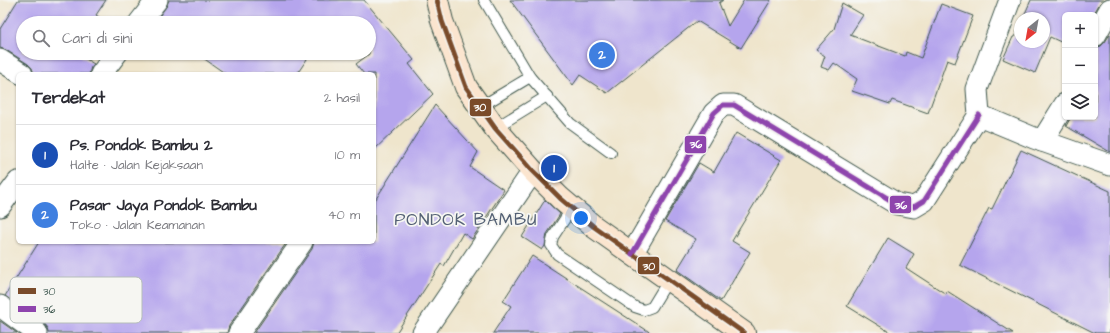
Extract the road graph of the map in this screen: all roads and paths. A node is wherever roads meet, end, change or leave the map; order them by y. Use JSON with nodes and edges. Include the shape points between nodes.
{"nodes":[{"id":1,"x":156,"y":0,"type":"edge"},
{"id":2,"x":437,"y":0,"type":"edge"},
{"id":3,"x":484,"y":0,"type":"edge"},
{"id":4,"x":1010,"y":0,"type":"edge"},
{"id":5,"x":1110,"y":9,"type":"edge"},
{"id":6,"x":144,"y":16,"type":"edge"},
{"id":7,"x":1098,"y":31,"type":"edge"},
{"id":8,"x":0,"y":60,"type":"edge"},
{"id":9,"x":112,"y":60,"type":"edge"},
{"id":10,"x":19,"y":72,"type":"edge"},
{"id":11,"x":103,"y":72,"type":"edge"},
{"id":12,"x":530,"y":77,"type":"junction"},
{"id":13,"x":547,"y":96,"type":"junction"},
{"id":14,"x":480,"y":107,"type":"junction"},
{"id":15,"x":1062,"y":109,"type":"edge"},
{"id":16,"x":979,"y":115,"type":"junction"},
{"id":17,"x":495,"y":128,"type":"junction"},
{"id":18,"x":1042,"y":141,"type":"junction"},
{"id":19,"x":610,"y":153,"type":"dead end"},
{"id":20,"x":1110,"y":166,"type":"edge"},
{"id":21,"x":533,"y":171,"type":"junction"},
{"id":22,"x":16,"y":185,"type":"edge"},
{"id":23,"x":0,"y":206,"type":"edge"},
{"id":24,"x":572,"y":208,"type":"junction"},
{"id":25,"x":301,"y":244,"type":"edge"},
{"id":26,"x":632,"y":254,"type":"junction"},
{"id":27,"x":669,"y":279,"type":"junction"},
{"id":28,"x":0,"y":306,"type":"edge"},
{"id":29,"x":10,"y":313,"type":"edge"},
{"id":30,"x":23,"y":323,"type":"edge"},
{"id":31,"x":37,"y":333,"type":"edge"},
{"id":32,"x":239,"y":333,"type":"edge"},
{"id":33,"x":423,"y":333,"type":"edge"},
{"id":34,"x":744,"y":333,"type":"edge"}],
"edges":[{"from":1,"to":6,"type":"street"},
{"from":2,"to":14,"type":"street","via":[[466,87]]},
{"from":3,"to":12,"type":"lane"},
{"from":4,"to":16,"type":"street","via":[[976,89]]},
{"from":5,"to":7,"type":"street"},
{"from":8,"to":10,"type":"street"},
{"from":9,"to":11,"type":"street"},
{"from":12,"to":13,"type":"lane"},
{"from":12,"to":14,"type":"lane"},
{"from":13,"to":17,"type":"lane"},
{"from":13,"to":19,"type":"lane","via":[[570,124]]},
{"from":14,"to":17,"type":"street"},
{"from":15,"to":18,"type":"street"},
{"from":16,"to":18,"type":"street"},
{"from":16,"to":26,"type":"street","via":[[924,201],[914,207],[897,204],[734,105],[723,105],[714,113]]},
{"from":17,"to":21,"type":"street"},
{"from":18,"to":20,"type":"street"},
{"from":21,"to":24,"type":"street"},
{"from":21,"to":33,"type":"street"},
{"from":22,"to":23,"type":"street"},
{"from":24,"to":26,"type":"street"},
{"from":24,"to":27,"type":"lane","via":[[551,245],[557,254],[635,307],[644,310],[652,306]]},
{"from":25,"to":32,"type":"street"},
{"from":26,"to":27,"type":"street"},
{"from":27,"to":34,"type":"street"},
{"from":28,"to":29,"type":"street"},
{"from":30,"to":31,"type":"street"}]}
